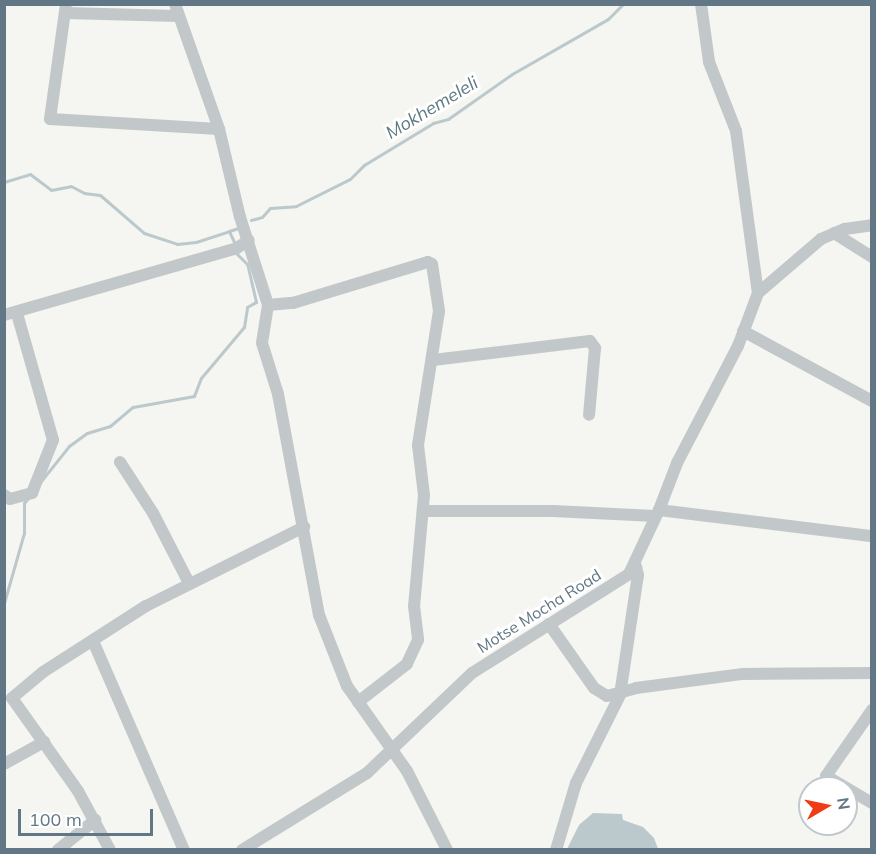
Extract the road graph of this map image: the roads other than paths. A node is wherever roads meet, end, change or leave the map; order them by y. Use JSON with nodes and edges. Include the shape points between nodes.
{"nodes":[{"id":1,"x":701,"y":4,"type":"edge"},
{"id":2,"x":66,"y":9,"type":"edge"},
{"id":3,"x":176,"y":10,"type":"edge"},
{"id":4,"x":219,"y":129,"type":"junction"},
{"id":5,"x":872,"y":225,"type":"edge"},
{"id":6,"x":834,"y":233,"type":"junction"},
{"id":7,"x":249,"y":240,"type":"junction"},
{"id":8,"x":872,"y":257,"type":"edge"},
{"id":9,"x":758,"y":293,"type":"junction"},
{"id":10,"x":268,"y":305,"type":"junction"},
{"id":11,"x":11,"y":314,"type":"edge"},
{"id":12,"x":743,"y":331,"type":"junction"},
{"id":13,"x":433,"y":360,"type":"junction"},
{"id":14,"x":872,"y":401,"type":"edge"},
{"id":15,"x":589,"y":415,"type":"dead end"},
{"id":16,"x":120,"y":462,"type":"dead end"},
{"id":17,"x":6,"y":500,"type":"edge"},
{"id":18,"x":423,"y":512,"type":"junction"},
{"id":19,"x":657,"y":513,"type":"junction"},
{"id":20,"x":304,"y":527,"type":"junction"},
{"id":21,"x":872,"y":536,"type":"edge"},
{"id":22,"x":636,"y":566,"type":"junction"},
{"id":23,"x":189,"y":583,"type":"junction"},
{"id":24,"x":549,"y":624,"type":"junction"},
{"id":25,"x":93,"y":641,"type":"junction"},
{"id":26,"x":872,"y":673,"type":"edge"},
{"id":27,"x":620,"y":695,"type":"junction"},
{"id":28,"x":358,"y":702,"type":"junction"},
{"id":29,"x":872,"y":710,"type":"edge"},
{"id":30,"x":44,"y":742,"type":"junction"},
{"id":31,"x":391,"y":750,"type":"junction"},
{"id":32,"x":4,"y":764,"type":"edge"},
{"id":33,"x":872,"y":803,"type":"edge"},
{"id":34,"x":95,"y":820,"type":"junction"},
{"id":35,"x":247,"y":848,"type":"edge"},
{"id":36,"x":58,"y":849,"type":"edge"},
{"id":37,"x":111,"y":849,"type":"edge"},
{"id":38,"x":183,"y":849,"type":"edge"},
{"id":39,"x":447,"y":849,"type":"edge"},
{"id":40,"x":556,"y":849,"type":"edge"}],
"edges":[{"from":1,"to":9,"type":"street","via":[[709,62],[736,131]]},
{"from":2,"to":3,"type":"street"},
{"from":2,"to":4,"type":"street","via":[[50,119]]},
{"from":3,"to":4,"type":"street"},
{"from":4,"to":7,"type":"street"},
{"from":5,"to":6,"type":"street"},
{"from":6,"to":8,"type":"street"},
{"from":6,"to":9,"type":"street","via":[[807,248]]},
{"from":7,"to":10,"type":"street"},
{"from":7,"to":11,"type":"street","via":[[237,248]]},
{"from":9,"to":12,"type":"street"},
{"from":10,"to":13,"type":"street","via":[[293,303],[430,263],[439,311]]},
{"from":10,"to":20,"type":"street","via":[[262,343],[278,394]]},
{"from":11,"to":17,"type":"street","via":[[53,440],[32,493]]},
{"from":12,"to":14,"type":"street"},
{"from":12,"to":19,"type":"street","via":[[677,463]]},
{"from":13,"to":15,"type":"street","via":[[590,341],[594,348]]},
{"from":13,"to":18,"type":"street","via":[[418,445]]},
{"from":16,"to":23,"type":"street","via":[[153,513]]},
{"from":18,"to":19,"type":"street"},
{"from":18,"to":28,"type":"street","via":[[414,606],[418,640],[415,653],[386,684]]},
{"from":19,"to":21,"type":"street"},
{"from":19,"to":22,"type":"street"},
{"from":20,"to":23,"type":"street"},
{"from":20,"to":28,"type":"street","via":[[319,615],[347,686]]},
{"from":22,"to":24,"type":"street","name":"Motse Mocha Road"},
{"from":22,"to":27,"type":"street","via":[[638,575]]},
{"from":23,"to":25,"type":"street"},
{"from":24,"to":27,"type":"street","via":[[594,688],[607,696]]},
{"from":24,"to":31,"type":"street","name":"Motse Mocha Road","via":[[472,673]]},
{"from":25,"to":30,"type":"street","via":[[43,672],[12,698]]},
{"from":25,"to":38,"type":"street"},
{"from":26,"to":27,"type":"street","via":[[743,674],[636,688]]},
{"from":27,"to":40,"type":"street","via":[[576,783]]},
{"from":28,"to":31,"type":"street"},
{"from":29,"to":33,"type":"street","via":[[826,776]]},
{"from":30,"to":32,"type":"street"},
{"from":30,"to":34,"type":"street"},
{"from":31,"to":35,"type":"street","name":"Motse Mocha Road","via":[[367,772]]},
{"from":31,"to":39,"type":"street","via":[[407,771]]},
{"from":34,"to":36,"type":"street"},
{"from":34,"to":37,"type":"street"}]}
